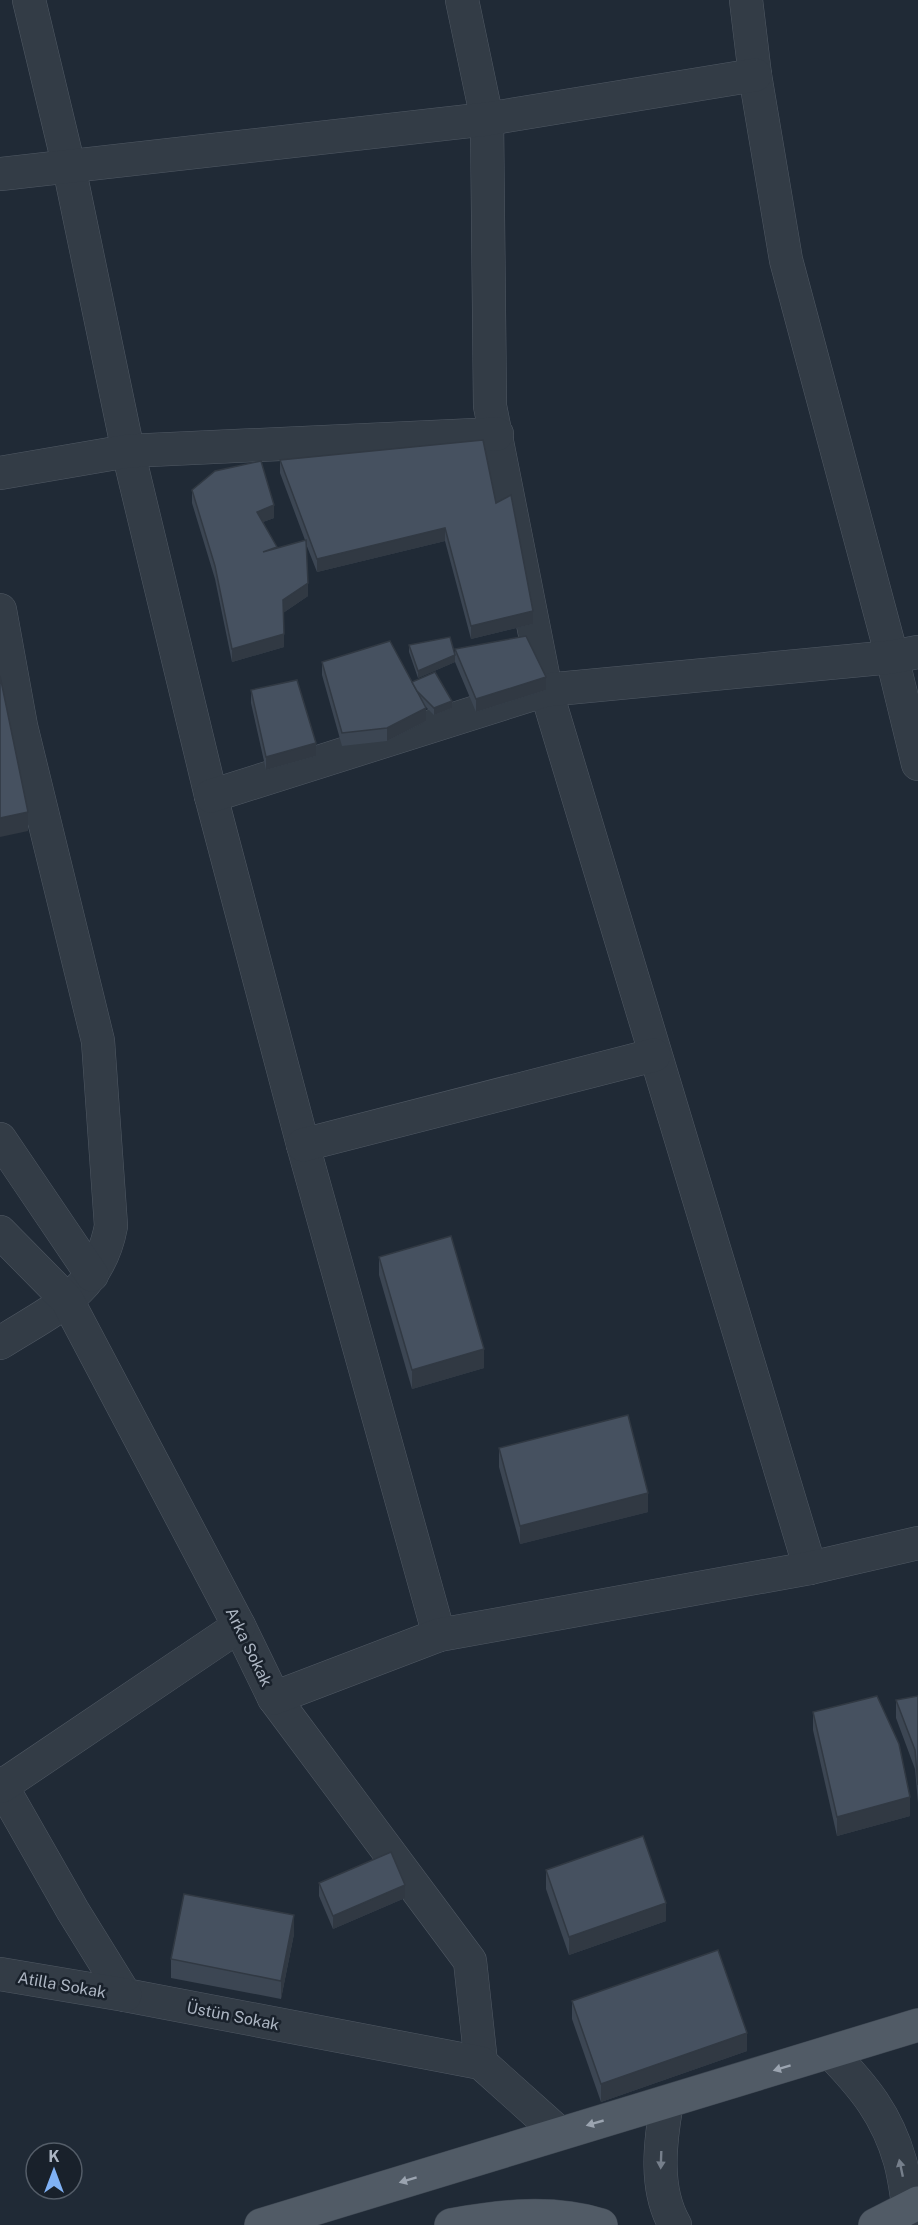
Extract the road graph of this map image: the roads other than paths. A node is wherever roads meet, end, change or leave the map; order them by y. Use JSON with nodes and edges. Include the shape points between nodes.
{"nodes":[{"id":1,"x":29,"y":0,"type":"edge"},
{"id":2,"x":462,"y":0,"type":"edge"},
{"id":3,"x":746,"y":0,"type":"edge"},
{"id":4,"x":755,"y":75,"type":"junction"},
{"id":5,"x":487,"y":119,"type":"junction"},
{"id":6,"x":69,"y":167,"type":"junction"},
{"id":7,"x":0,"y":174,"type":"edge"},
{"id":8,"x":497,"y":434,"type":"junction"},
{"id":9,"x":128,"y":451,"type":"junction"},
{"id":10,"x":0,"y":472,"type":"edge"},
{"id":11,"x":0,"y":610,"type":"edge"},
{"id":12,"x":905,"y":655,"type":"edge"},
{"id":13,"x":546,"y":690,"type":"junction"},
{"id":14,"x":918,"y":764,"type":"edge"},
{"id":15,"x":211,"y":796,"type":"junction"},
{"id":16,"x":654,"y":1054,"type":"junction"},
{"id":17,"x":0,"y":1139,"type":"edge"},
{"id":18,"x":303,"y":1145,"type":"junction"},
{"id":19,"x":0,"y":1232,"type":"edge"},
{"id":20,"x":92,"y":1275,"type":"junction"},
{"id":21,"x":67,"y":1300,"type":"junction"},
{"id":22,"x":0,"y":1343,"type":"edge"},
{"id":23,"x":918,"y":1544,"type":"edge"},
{"id":24,"x":810,"y":1568,"type":"junction"},
{"id":25,"x":239,"y":1626,"type":"junction"},
{"id":26,"x":439,"y":1635,"type":"junction"},
{"id":27,"x":274,"y":1698,"type":"junction"},
{"id":28,"x":1,"y":1784,"type":"edge"},
{"id":29,"x":0,"y":1974,"type":"edge"},
{"id":30,"x":124,"y":1995,"type":"junction"},
{"id":31,"x":918,"y":2025,"type":"edge"},
{"id":32,"x":831,"y":2053,"type":"junction"},
{"id":33,"x":481,"y":2063,"type":"junction"},
{"id":34,"x":667,"y":2102,"type":"junction"},
{"id":35,"x":559,"y":2133,"type":"junction"},
{"id":36,"x":913,"y":2212,"type":"edge"},
{"id":37,"x":261,"y":2225,"type":"edge"},
{"id":38,"x":451,"y":2225,"type":"edge"},
{"id":39,"x":601,"y":2225,"type":"edge"},
{"id":40,"x":675,"y":2225,"type":"edge"},
{"id":41,"x":875,"y":2225,"type":"edge"}],
"edges":[{"from":1,"to":6,"type":"street"},
{"from":2,"to":5,"type":"street"},
{"from":3,"to":4,"type":"street"},
{"from":4,"to":5,"type":"street"},
{"from":4,"to":12,"type":"street","via":[[786,260]]},
{"from":5,"to":6,"type":"street"},
{"from":5,"to":8,"type":"street","via":[[490,406]]},
{"from":6,"to":7,"type":"street"},
{"from":6,"to":9,"type":"street"},
{"from":8,"to":9,"type":"street"},
{"from":8,"to":13,"type":"street"},
{"from":9,"to":10,"type":"street"},
{"from":9,"to":15,"type":"street"},
{"from":11,"to":20,"type":"street","via":[[21,726],[98,1041],[111,1226],[108,1244]]},
{"from":12,"to":13,"type":"street"},
{"from":12,"to":14,"type":"street"},
{"from":13,"to":15,"type":"street"},
{"from":13,"to":16,"type":"street"},
{"from":15,"to":18,"type":"street"},
{"from":16,"to":18,"type":"street"},
{"from":16,"to":24,"type":"street"},
{"from":17,"to":20,"type":"street"},
{"from":18,"to":26,"type":"street"},
{"from":19,"to":21,"type":"street","name":"Arka Sokak"},
{"from":20,"to":21,"type":"street"},
{"from":21,"to":22,"type":"street"},
{"from":21,"to":25,"type":"street","name":"Arka Sokak"},
{"from":23,"to":24,"type":"street"},
{"from":24,"to":26,"type":"street"},
{"from":25,"to":27,"type":"street","name":"Arka Sokak"},
{"from":25,"to":28,"type":"street"},
{"from":26,"to":27,"type":"street"},
{"from":27,"to":33,"type":"street","name":"Arka Sokak","via":[[470,1961]]},
{"from":28,"to":30,"type":"street"},
{"from":29,"to":30,"type":"street","name":"Atilla Sokak"},
{"from":30,"to":33,"type":"street","name":"Üstün Sokak"},
{"from":31,"to":32,"type":"main road"},
{"from":32,"to":34,"type":"main road","one_way":true},
{"from":36,"to":32,"type":"street","one_way":true,"via":[[886,2124],[863,2086]]},
{"from":33,"to":35,"type":"street"},
{"from":34,"to":35,"type":"main road","one_way":true},
{"from":34,"to":40,"type":"street","one_way":true,"via":[[660,2170]]},
{"from":35,"to":37,"type":"main road","one_way":true},
{"from":36,"to":41,"type":"main road"},
{"from":38,"to":39,"type":"main road","via":[[492,2217],[537,2215]]}]}
